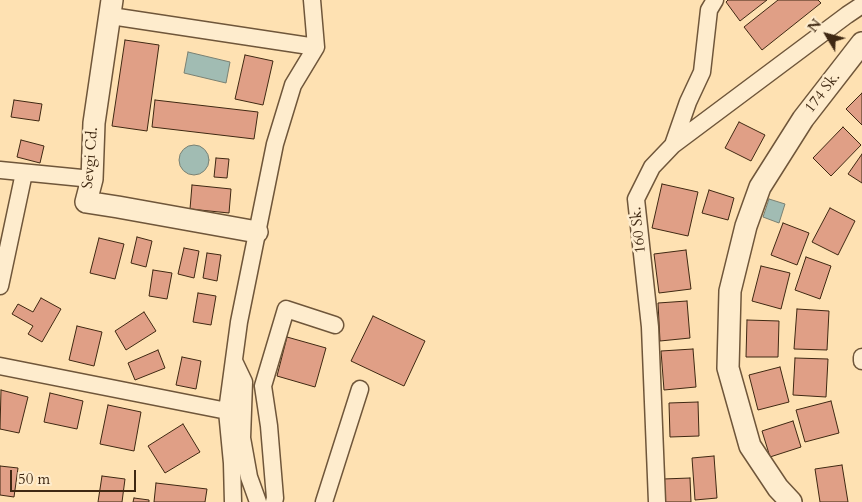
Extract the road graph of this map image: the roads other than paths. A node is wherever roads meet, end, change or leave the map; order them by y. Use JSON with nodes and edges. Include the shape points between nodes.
{"nodes":[{"id":1,"x":312,"y":0,"type":"edge"},
{"id":2,"x":715,"y":0,"type":"edge"},
{"id":3,"x":862,"y":5,"type":"edge"},
{"id":4,"x":111,"y":8,"type":"edge"},
{"id":5,"x":862,"y":43,"type":"edge"},
{"id":6,"x":316,"y":47,"type":"junction"},
{"id":7,"x":673,"y":145,"type":"junction"},
{"id":8,"x":0,"y":170,"type":"edge"},
{"id":9,"x":24,"y":173,"type":"junction"},
{"id":10,"x":92,"y":179,"type":"junction"},
{"id":11,"x":257,"y":232,"type":"junction"},
{"id":12,"x":0,"y":286,"type":"edge"},
{"id":13,"x":335,"y":325,"type":"dead end"},
{"id":14,"x":234,"y":361,"type":"junction"},
{"id":15,"x":0,"y":366,"type":"edge"},
{"id":16,"x":360,"y":389,"type":"dead end"},
{"id":17,"x":227,"y":411,"type":"junction"},
{"id":18,"x":233,"y":502,"type":"edge"},
{"id":19,"x":258,"y":502,"type":"edge"},
{"id":20,"x":274,"y":502,"type":"edge"},
{"id":21,"x":324,"y":502,"type":"edge"},
{"id":22,"x":657,"y":502,"type":"edge"},
{"id":23,"x":791,"y":502,"type":"edge"}],
"edges":[{"from":1,"to":6,"type":"street"},
{"from":2,"to":7,"type":"street","via":[[709,10],[702,72]]},
{"from":3,"to":7,"type":"street","name":"160 Sk."},
{"from":4,"to":6,"type":"street"},
{"from":4,"to":10,"type":"street","name":"Sevgi Cd.","via":[[94,122]]},
{"from":5,"to":23,"type":"street","name":"174 Sk.","via":[[803,119],[760,187],[746,226],[730,291],[728,368],[750,446]]},
{"from":6,"to":11,"type":"street","via":[[293,85],[275,144]]},
{"from":7,"to":22,"type":"street","name":"160 Sk.","via":[[652,167],[636,199],[650,327]]},
{"from":8,"to":9,"type":"street"},
{"from":9,"to":10,"type":"street"},
{"from":9,"to":12,"type":"street"},
{"from":10,"to":11,"type":"street","name":"Sevgi Cd.","via":[[86,202]]},
{"from":11,"to":14,"type":"street"},
{"from":13,"to":20,"type":"street","via":[[286,309],[264,386]]},
{"from":14,"to":17,"type":"street"},
{"from":14,"to":19,"type":"street","via":[[244,382],[242,438]]},
{"from":15,"to":17,"type":"street"},
{"from":16,"to":21,"type":"street"},
{"from":17,"to":18,"type":"street"}]}
